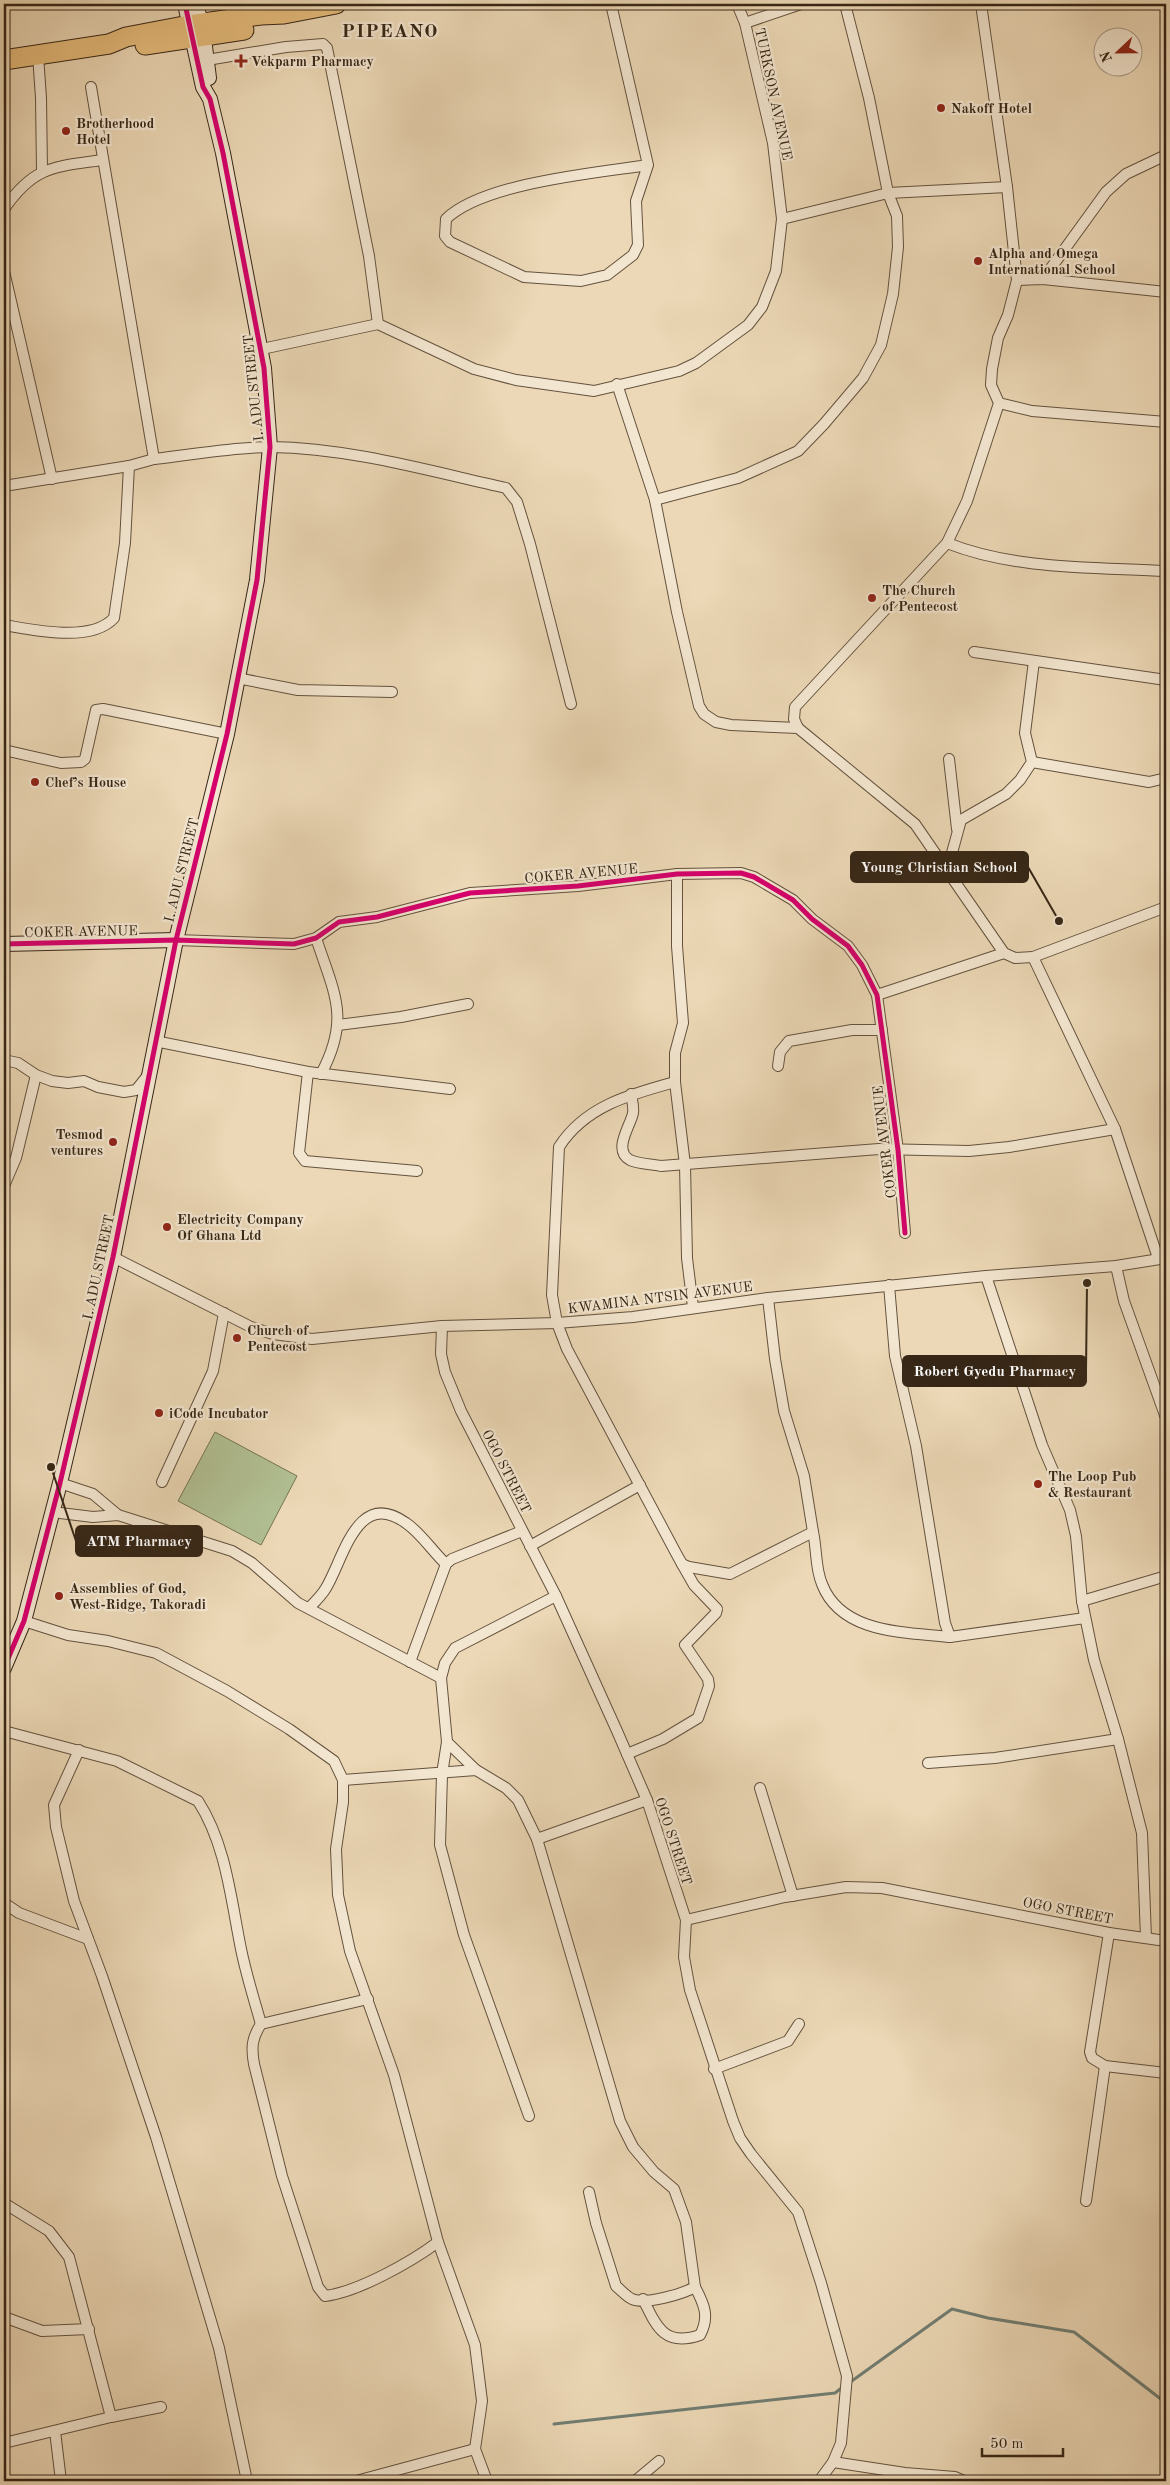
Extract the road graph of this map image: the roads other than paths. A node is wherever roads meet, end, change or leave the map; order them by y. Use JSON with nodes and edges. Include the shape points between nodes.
{"nodes":[{"id":1,"x":185,"y":4,"type":"edge"},
{"id":2,"x":195,"y":4,"type":"edge"},
{"id":3,"x":336,"y":4,"type":"edge"},
{"id":4,"x":611,"y":4,"type":"edge"},
{"id":5,"x":737,"y":4,"type":"edge"},
{"id":6,"x":801,"y":4,"type":"edge"},
{"id":7,"x":845,"y":4,"type":"edge"},
{"id":8,"x":981,"y":4,"type":"edge"},
{"id":9,"x":746,"y":23,"type":"junction"},
{"id":10,"x":196,"y":31,"type":"junction"},
{"id":11,"x":38,"y":55,"type":"junction"},
{"id":12,"x":4,"y":60,"type":"edge"},
{"id":13,"x":207,"y":60,"type":"junction"},
{"id":14,"x":91,"y":87,"type":"dead end"},
{"id":15,"x":210,"y":99,"type":"junction"},
{"id":16,"x":1166,"y":155,"type":"edge"},
{"id":17,"x":102,"y":160,"type":"junction"},
{"id":18,"x":648,"y":166,"type":"junction"},
{"id":19,"x":42,"y":172,"type":"junction"},
{"id":20,"x":1007,"y":187,"type":"junction"},
{"id":21,"x":888,"y":193,"type":"junction"},
{"id":22,"x":4,"y":209,"type":"edge"},
{"id":23,"x":782,"y":219,"type":"junction"},
{"id":24,"x":4,"y":271,"type":"edge"},
{"id":25,"x":1017,"y":280,"type":"junction"},
{"id":26,"x":1043,"y":280,"type":"junction"},
{"id":27,"x":1166,"y":292,"type":"edge"},
{"id":28,"x":378,"y":324,"type":"junction"},
{"id":29,"x":262,"y":349,"type":"junction"},
{"id":30,"x":617,"y":384,"type":"junction"},
{"id":31,"x":999,"y":403,"type":"junction"},
{"id":32,"x":1166,"y":422,"type":"edge"},
{"id":33,"x":270,"y":447,"type":"junction"},
{"id":34,"x":154,"y":458,"type":"junction"},
{"id":35,"x":129,"y":466,"type":"junction"},
{"id":36,"x":52,"y":479,"type":"junction"},
{"id":37,"x":4,"y":486,"type":"edge"},
{"id":38,"x":655,"y":500,"type":"junction"},
{"id":39,"x":947,"y":543,"type":"junction"},
{"id":40,"x":1166,"y":571,"type":"edge"},
{"id":41,"x":4,"y":625,"type":"edge"},
{"id":42,"x":974,"y":652,"type":"dead end"},
{"id":43,"x":1034,"y":660,"type":"junction"},
{"id":44,"x":237,"y":678,"type":"junction"},
{"id":45,"x":1166,"y":680,"type":"edge"},
{"id":46,"x":392,"y":692,"type":"dead end"},
{"id":47,"x":571,"y":704,"type":"dead end"},
{"id":48,"x":798,"y":728,"type":"junction"},
{"id":49,"x":227,"y":734,"type":"junction"},
{"id":50,"x":4,"y":750,"type":"edge"},
{"id":51,"x":949,"y":759,"type":"dead end"},
{"id":52,"x":1032,"y":762,"type":"junction"},
{"id":53,"x":1166,"y":778,"type":"edge"},
{"id":54,"x":957,"y":830,"type":"junction"},
{"id":55,"x":947,"y":871,"type":"junction"},
{"id":56,"x":677,"y":874,"type":"junction"},
{"id":57,"x":1166,"y":907,"type":"edge"},
{"id":58,"x":316,"y":938,"type":"junction"},
{"id":59,"x":176,"y":940,"type":"junction"},
{"id":60,"x":4,"y":944,"type":"edge"},
{"id":61,"x":1004,"y":953,"type":"junction"},
{"id":62,"x":1033,"y":958,"type":"junction"},
{"id":63,"x":877,"y":996,"type":"junction"},
{"id":64,"x":468,"y":1004,"type":"dead end"},
{"id":65,"x":338,"y":1025,"type":"junction"},
{"id":66,"x":882,"y":1030,"type":"junction"},
{"id":67,"x":155,"y":1041,"type":"junction"},
{"id":68,"x":4,"y":1060,"type":"edge"},
{"id":69,"x":778,"y":1066,"type":"dead end"},
{"id":70,"x":308,"y":1072,"type":"junction"},
{"id":71,"x":321,"y":1074,"type":"junction"},
{"id":72,"x":148,"y":1075,"type":"junction"},
{"id":73,"x":36,"y":1076,"type":"junction"},
{"id":74,"x":675,"y":1082,"type":"junction"},
{"id":75,"x":450,"y":1089,"type":"dead end"},
{"id":76,"x":631,"y":1094,"type":"junction"},
{"id":77,"x":1115,"y":1129,"type":"junction"},
{"id":78,"x":898,"y":1150,"type":"junction"},
{"id":79,"x":686,"y":1165,"type":"junction"},
{"id":80,"x":417,"y":1171,"type":"dead end"},
{"id":81,"x":4,"y":1186,"type":"edge"},
{"id":82,"x":905,"y":1233,"type":"dead end"},
{"id":83,"x":113,"y":1257,"type":"junction"},
{"id":84,"x":1162,"y":1258,"type":"edge"},
{"id":85,"x":1116,"y":1266,"type":"junction"},
{"id":86,"x":986,"y":1276,"type":"junction"},
{"id":87,"x":889,"y":1286,"type":"junction"},
{"id":88,"x":768,"y":1298,"type":"junction"},
{"id":89,"x":693,"y":1307,"type":"junction"},
{"id":90,"x":224,"y":1313,"type":"junction"},
{"id":91,"x":557,"y":1324,"type":"junction"},
{"id":92,"x":442,"y":1326,"type":"junction"},
{"id":93,"x":1166,"y":1418,"type":"edge"},
{"id":94,"x":162,"y":1482,"type":"dead end"},
{"id":95,"x":60,"y":1483,"type":"junction"},
{"id":96,"x":640,"y":1485,"type":"junction"},
{"id":97,"x":52,"y":1512,"type":"junction"},
{"id":98,"x":118,"y":1515,"type":"junction"},
{"id":99,"x":522,"y":1531,"type":"junction"},
{"id":100,"x":813,"y":1532,"type":"junction"},
{"id":101,"x":530,"y":1546,"type":"junction"},
{"id":102,"x":446,"y":1564,"type":"junction"},
{"id":103,"x":682,"y":1564,"type":"junction"},
{"id":104,"x":1166,"y":1576,"type":"edge"},
{"id":105,"x":556,"y":1596,"type":"junction"},
{"id":106,"x":1082,"y":1601,"type":"junction"},
{"id":107,"x":309,"y":1608,"type":"junction"},
{"id":108,"x":1086,"y":1618,"type":"junction"},
{"id":109,"x":24,"y":1620,"type":"junction"},
{"id":110,"x":950,"y":1637,"type":"junction"},
{"id":111,"x":410,"y":1662,"type":"junction"},
{"id":112,"x":4,"y":1668,"type":"edge"},
{"id":113,"x":441,"y":1678,"type":"junction"},
{"id":114,"x":4,"y":1731,"type":"edge"},
{"id":115,"x":1118,"y":1739,"type":"junction"},
{"id":116,"x":446,"y":1742,"type":"junction"},
{"id":117,"x":78,"y":1750,"type":"junction"},
{"id":118,"x":627,"y":1754,"type":"junction"},
{"id":119,"x":928,"y":1763,"type":"dead end"},
{"id":120,"x":476,"y":1770,"type":"junction"},
{"id":121,"x":442,"y":1774,"type":"junction"},
{"id":122,"x":343,"y":1780,"type":"junction"},
{"id":123,"x":760,"y":1788,"type":"dead end"},
{"id":124,"x":647,"y":1800,"type":"junction"},
{"id":125,"x":537,"y":1839,"type":"junction"},
{"id":126,"x":793,"y":1896,"type":"junction"},
{"id":127,"x":4,"y":1904,"type":"edge"},
{"id":128,"x":686,"y":1920,"type":"junction"},
{"id":129,"x":1108,"y":1933,"type":"junction"},
{"id":130,"x":1146,"y":1938,"type":"junction"},
{"id":131,"x":88,"y":1939,"type":"junction"},
{"id":132,"x":1166,"y":1941,"type":"edge"},
{"id":133,"x":368,"y":1999,"type":"junction"},
{"id":134,"x":261,"y":2024,"type":"junction"},
{"id":135,"x":799,"y":2024,"type":"dead end"},
{"id":136,"x":1105,"y":2066,"type":"junction"},
{"id":137,"x":714,"y":2069,"type":"junction"},
{"id":138,"x":1166,"y":2073,"type":"edge"},
{"id":139,"x":529,"y":2116,"type":"dead end"},
{"id":140,"x":589,"y":2192,"type":"dead end"},
{"id":141,"x":1086,"y":2201,"type":"dead end"},
{"id":142,"x":4,"y":2203,"type":"edge"},
{"id":143,"x":438,"y":2242,"type":"junction"},
{"id":144,"x":695,"y":2288,"type":"junction"},
{"id":145,"x":643,"y":2299,"type":"junction"},
{"id":146,"x":4,"y":2317,"type":"edge"},
{"id":147,"x":89,"y":2329,"type":"junction"},
{"id":148,"x":161,"y":2407,"type":"dead end"},
{"id":149,"x":111,"y":2417,"type":"junction"},
{"id":150,"x":55,"y":2430,"type":"junction"},
{"id":151,"x":4,"y":2443,"type":"edge"},
{"id":152,"x":475,"y":2449,"type":"junction"},
{"id":153,"x":659,"y":2461,"type":"dead end"},
{"id":154,"x":833,"y":2462,"type":"junction"},
{"id":155,"x":61,"y":2481,"type":"edge"},
{"id":156,"x":247,"y":2481,"type":"edge"},
{"id":157,"x":356,"y":2481,"type":"edge"},
{"id":158,"x":487,"y":2481,"type":"edge"},
{"id":159,"x":635,"y":2481,"type":"edge"},
{"id":160,"x":819,"y":2481,"type":"edge"},
{"id":161,"x":964,"y":2481,"type":"edge"}],
"edges":[{"from":1,"to":10,"type":"street"},
{"from":2,"to":10,"type":"street"},
{"from":3,"to":10,"type":"highway","via":[[284,14],[264,26]]},
{"from":4,"to":18,"type":"street"},
{"from":5,"to":9,"type":"street","name":"TURKSON AVENUE"},
{"from":6,"to":9,"type":"street"},
{"from":7,"to":21,"type":"street","via":[[869,98]]},
{"from":8,"to":20,"type":"street"},
{"from":9,"to":23,"type":"street","name":"TURKSON AVENUE","via":[[773,142]]},
{"from":10,"to":11,"type":"highway","via":[[128,47],[109,44]]},
{"from":10,"to":13,"type":"street"},
{"from":10,"to":15,"type":"street","via":[[203,87]]},
{"from":11,"to":12,"type":"highway"},
{"from":11,"to":19,"type":"street"},
{"from":13,"to":15,"type":"street"},
{"from":13,"to":28,"type":"street","via":[[286,47],[323,44],[327,48],[369,256]]},
{"from":14,"to":17,"type":"street"},
{"from":15,"to":29,"type":"street","name":"I. ADU STREET","via":[[224,153]]},
{"from":16,"to":26,"type":"street","via":[[1126,174],[1106,192]]},
{"from":17,"to":19,"type":"street"},
{"from":17,"to":34,"type":"street"},
{"from":18,"to":18,"type":"street","via":[[636,201],[638,244],[633,255],[607,275],[581,281],[524,277],[474,255],[445,236],[446,219],[473,200],[545,181]]},
{"from":19,"to":22,"type":"street","via":[[31,178]]},
{"from":20,"to":21,"type":"street"},
{"from":20,"to":25,"type":"street"},
{"from":21,"to":23,"type":"street"},
{"from":21,"to":38,"type":"street","via":[[897,216],[898,247],[893,294],[881,345],[864,378],[798,451],[738,478]]},
{"from":23,"to":30,"type":"street","name":"TURKSON AVENUE","via":[[776,271],[762,307],[748,325],[696,363],[679,371]]},
{"from":24,"to":36,"type":"street"},
{"from":25,"to":26,"type":"street"},
{"from":25,"to":31,"type":"street","via":[[998,338],[992,369],[991,385]]},
{"from":26,"to":27,"type":"street"},
{"from":28,"to":29,"type":"street"},
{"from":28,"to":30,"type":"street","name":"TURKSON AVENUE","via":[[474,369],[516,380],[594,391]]},
{"from":29,"to":33,"type":"street","name":"I. ADU STREET"},
{"from":30,"to":38,"type":"street"},
{"from":31,"to":32,"type":"street","via":[[1032,411]]},
{"from":31,"to":39,"type":"street","via":[[967,500]]},
{"from":33,"to":34,"type":"street"},
{"from":33,"to":44,"type":"street","name":"I. ADU STREET","via":[[257,580]]},
{"from":33,"to":47,"type":"street","via":[[376,460],[506,488],[517,502],[530,544]]},
{"from":34,"to":35,"type":"street"},
{"from":35,"to":36,"type":"street"},
{"from":35,"to":41,"type":"street","via":[[125,543],[114,618],[94,630],[61,633]]},
{"from":36,"to":37,"type":"street"},
{"from":38,"to":48,"type":"street","via":[[681,632],[699,706],[704,714],[716,722],[731,725]]},
{"from":39,"to":40,"type":"street","via":[[968,551],[1028,562]]},
{"from":39,"to":48,"type":"street","via":[[795,707],[794,718]]},
{"from":42,"to":43,"type":"street"},
{"from":43,"to":45,"type":"street"},
{"from":43,"to":52,"type":"street","via":[[1026,733]]},
{"from":44,"to":46,"type":"street","via":[[298,690]]},
{"from":44,"to":49,"type":"street","name":"I. ADU STREET"},
{"from":48,"to":55,"type":"street","via":[[915,824]]},
{"from":49,"to":50,"type":"street","via":[[103,709],[96,710],[85,759],[81,762],[61,763]]},
{"from":49,"to":59,"type":"street","name":"I. ADU STREET"},
{"from":51,"to":54,"type":"street"},
{"from":52,"to":53,"type":"street","via":[[1149,782]]},
{"from":52,"to":54,"type":"street","via":[[1006,794],[966,816]]},
{"from":54,"to":55,"type":"street"},
{"from":55,"to":61,"type":"street"},
{"from":56,"to":58,"type":"street","name":"COKER AVENUE","via":[[578,886],[470,893],[377,917],[339,922]]},
{"from":56,"to":63,"type":"street","name":"COKER AVENUE","via":[[741,873],[775,888],[848,946],[862,965]]},
{"from":56,"to":74,"type":"street","via":[[677,946],[684,1024],[676,1053]]},
{"from":57,"to":62,"type":"street"},
{"from":58,"to":59,"type":"street","name":"COKER AVENUE","via":[[294,944]]},
{"from":58,"to":65,"type":"street","via":[[336,997]]},
{"from":59,"to":60,"type":"street","name":"COKER AVENUE"},
{"from":59,"to":67,"type":"street","name":"I. ADU STREET"},
{"from":61,"to":62,"type":"street","via":[[1015,958]]},
{"from":61,"to":63,"type":"street"},
{"from":62,"to":77,"type":"street"},
{"from":63,"to":66,"type":"street","name":"COKER AVENUE"},
{"from":64,"to":65,"type":"street"},
{"from":65,"to":71,"type":"street","via":[[330,1057]]},
{"from":66,"to":69,"type":"street","via":[[852,1030],[790,1041],[780,1052]]},
{"from":66,"to":78,"type":"street","name":"COKER AVENUE"},
{"from":67,"to":70,"type":"street"},
{"from":67,"to":72,"type":"street","name":"I. ADU STREET"},
{"from":68,"to":73,"type":"street","via":[[18,1063]]},
{"from":70,"to":71,"type":"street"},
{"from":70,"to":80,"type":"street","via":[[299,1153],[305,1161]]},
{"from":71,"to":75,"type":"street"},
{"from":72,"to":73,"type":"street","via":[[136,1090],[124,1092],[84,1081],[68,1083]]},
{"from":72,"to":83,"type":"street","name":"I. ADU STREET"},
{"from":73,"to":81,"type":"street","via":[[16,1158]]},
{"from":74,"to":76,"type":"street"},
{"from":74,"to":79,"type":"street"},
{"from":76,"to":79,"type":"street","via":[[633,1115],[624,1134],[626,1156],[630,1160],[661,1166]]},
{"from":76,"to":91,"type":"street","via":[[598,1108],[559,1147],[552,1295]]},
{"from":77,"to":78,"type":"street","via":[[969,1151]]},
{"from":77,"to":84,"type":"street"},
{"from":78,"to":79,"type":"street"},
{"from":78,"to":82,"type":"street","name":"COKER AVENUE"},
{"from":79,"to":89,"type":"street","via":[[687,1258]]},
{"from":83,"to":90,"type":"street","name":"KWAMINA NTSIN AVENUE"},
{"from":83,"to":95,"type":"street","name":"I. ADU STREET"},
{"from":84,"to":85,"type":"street","name":"KWAMINA NTSIN AVENUE"},
{"from":85,"to":86,"type":"street","name":"KWAMINA NTSIN AVENUE"},
{"from":85,"to":93,"type":"street","via":[[1124,1301]]},
{"from":86,"to":87,"type":"street","name":"KWAMINA NTSIN AVENUE"},
{"from":86,"to":106,"type":"street","via":[[1042,1445],[1070,1510],[1076,1536]]},
{"from":87,"to":88,"type":"street","name":"KWAMINA NTSIN AVENUE"},
{"from":87,"to":110,"type":"street","via":[[894,1356],[916,1446]]},
{"from":88,"to":89,"type":"street","name":"KWAMINA NTSIN AVENUE"},
{"from":88,"to":100,"type":"street","via":[[774,1359],[784,1411],[804,1476]]},
{"from":89,"to":91,"type":"street","name":"KWAMINA NTSIN AVENUE","via":[[634,1317]]},
{"from":90,"to":92,"type":"street","name":"KWAMINA NTSIN AVENUE","via":[[272,1334],[312,1339]]},
{"from":90,"to":94,"type":"street","via":[[213,1371]]},
{"from":91,"to":92,"type":"street","name":"KWAMINA NTSIN AVENUE"},
{"from":91,"to":96,"type":"street","via":[[566,1349]]},
{"from":92,"to":99,"type":"street","name":"OGO STREET","via":[[441,1354],[445,1372],[461,1411]]},
{"from":95,"to":97,"type":"street","name":"I. ADU STREET"},
{"from":95,"to":98,"type":"street","via":[[93,1494]]},
{"from":96,"to":101,"type":"street"},
{"from":96,"to":103,"type":"street"},
{"from":97,"to":98,"type":"street","via":[[93,1517]]},
{"from":97,"to":109,"type":"street","name":"I. ADU STREET"},
{"from":98,"to":107,"type":"street","via":[[232,1551],[252,1563],[298,1603]]},
{"from":99,"to":101,"type":"street","name":"OGO STREET"},
{"from":99,"to":102,"type":"street"},
{"from":100,"to":103,"type":"street","via":[[730,1574]]},
{"from":100,"to":110,"type":"street","via":[[822,1584],[828,1596],[855,1621],[872,1627]]},
{"from":101,"to":105,"type":"street","name":"OGO STREET"},
{"from":102,"to":107,"type":"street","via":[[406,1522],[393,1515],[372,1514],[349,1538],[326,1588]]},
{"from":102,"to":111,"type":"street"},
{"from":103,"to":118,"type":"street","via":[[694,1585],[717,1609],[685,1645],[708,1679],[708,1691],[698,1718],[663,1739]]},
{"from":104,"to":106,"type":"street"},
{"from":105,"to":113,"type":"street","via":[[455,1648],[445,1662]]},
{"from":105,"to":118,"type":"street","name":"OGO STREET"},
{"from":106,"to":108,"type":"street"},
{"from":107,"to":111,"type":"street"},
{"from":108,"to":110,"type":"street"},
{"from":108,"to":115,"type":"street","via":[[1094,1660]]},
{"from":109,"to":112,"type":"street","name":"I. ADU STREET"},
{"from":109,"to":122,"type":"street","via":[[68,1635],[156,1653],[289,1729],[334,1761]]},
{"from":111,"to":113,"type":"street"},
{"from":113,"to":116,"type":"street"},
{"from":114,"to":117,"type":"street"},
{"from":115,"to":119,"type":"street","via":[[995,1758]]},
{"from":115,"to":130,"type":"street","via":[[1142,1833]]},
{"from":116,"to":120,"type":"street"},
{"from":116,"to":121,"type":"street"},
{"from":117,"to":131,"type":"street","via":[[58,1793],[54,1814],[74,1901]]},
{"from":117,"to":134,"type":"street","via":[[117,1761],[198,1801],[206,1813],[228,1882],[241,1951]]},
{"from":118,"to":124,"type":"street","name":"OGO STREET"},
{"from":120,"to":121,"type":"street"},
{"from":120,"to":125,"type":"street","via":[[506,1788],[518,1800]]},
{"from":121,"to":122,"type":"street"},
{"from":121,"to":139,"type":"street","via":[[440,1845],[446,1873],[464,1935]]},
{"from":122,"to":133,"type":"street","via":[[336,1849],[338,1895],[350,1951]]},
{"from":123,"to":126,"type":"street"},
{"from":124,"to":125,"type":"street"},
{"from":124,"to":128,"type":"street","name":"OGO STREET"},
{"from":125,"to":144,"type":"street","via":[[620,2121],[633,2147],[674,2189],[686,2222]]},
{"from":126,"to":128,"type":"street","name":"OGO STREET"},
{"from":126,"to":129,"type":"street","name":"OGO STREET","via":[[846,1887],[882,1888]]},
{"from":127,"to":131,"type":"street","via":[[19,1913]]},
{"from":128,"to":137,"type":"street","via":[[684,1957],[688,1982]]},
{"from":129,"to":130,"type":"street","name":"OGO STREET"},
{"from":129,"to":136,"type":"street","via":[[1090,2052],[1092,2058]]},
{"from":130,"to":132,"type":"street","name":"OGO STREET"},
{"from":131,"to":156,"type":"street","via":[[156,2137],[220,2348]]},
{"from":133,"to":134,"type":"street"},
{"from":133,"to":143,"type":"street","via":[[394,2075]]},
{"from":134,"to":143,"type":"street","via":[[251,2048],[254,2064],[282,2176],[318,2287],[325,2296],[336,2295],[394,2270]]},
{"from":135,"to":137,"type":"street","via":[[788,2041]]},
{"from":136,"to":138,"type":"street"},
{"from":136,"to":141,"type":"street"},
{"from":137,"to":154,"type":"street","via":[[740,2138],[798,2212],[821,2283],[847,2376],[841,2443]]},
{"from":140,"to":145,"type":"street","via":[[616,2286],[634,2300]]},
{"from":142,"to":147,"type":"street","via":[[49,2231],[69,2257]]},
{"from":143,"to":152,"type":"street","via":[[475,2345],[482,2402]]},
{"from":144,"to":145,"type":"street","via":[[674,2297]]},
{"from":144,"to":145,"type":"street","via":[[706,2306],[706,2325],[700,2335],[688,2339],[675,2340],[664,2334],[654,2324]]},
{"from":146,"to":147,"type":"street","via":[[42,2331]]},
{"from":147,"to":149,"type":"street"},
{"from":148,"to":149,"type":"street"},
{"from":149,"to":150,"type":"street"},
{"from":150,"to":151,"type":"street"},
{"from":150,"to":155,"type":"street"},
{"from":152,"to":157,"type":"street"},
{"from":152,"to":158,"type":"street"},
{"from":153,"to":159,"type":"street"},
{"from":154,"to":160,"type":"street"},
{"from":154,"to":161,"type":"street","via":[[955,2477]]}]}
